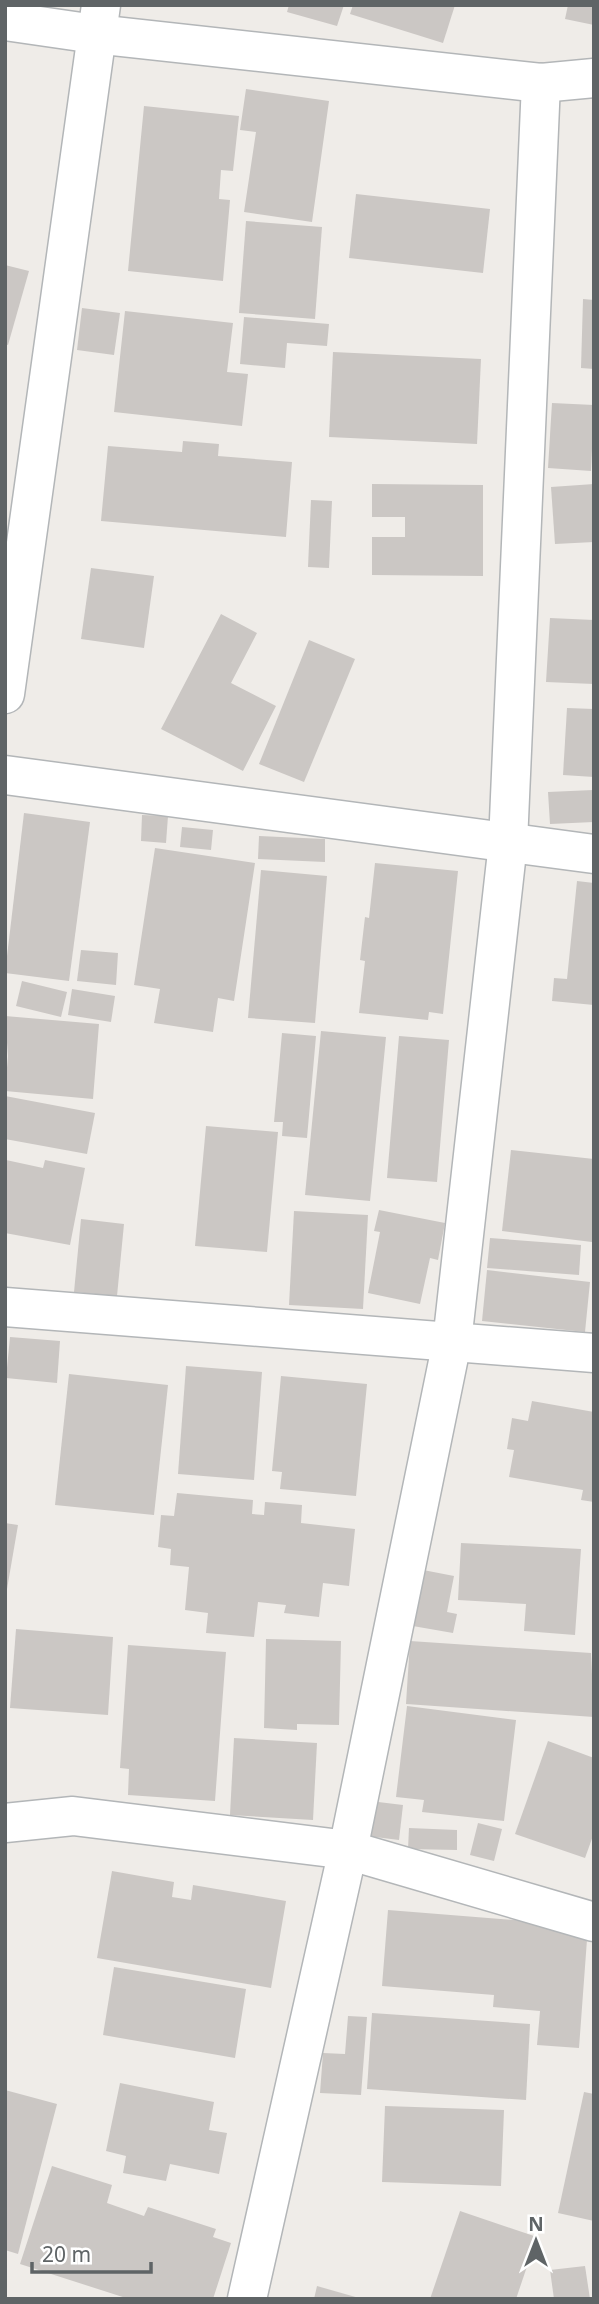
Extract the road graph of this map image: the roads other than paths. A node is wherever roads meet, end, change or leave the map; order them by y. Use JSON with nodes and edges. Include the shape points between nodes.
{"nodes":[{"id":1,"x":98,"y":20,"type":"edge"},
{"id":2,"x":5,"y":22,"type":"edge"},
{"id":3,"x":594,"y":78,"type":"edge"},
{"id":4,"x":541,"y":83,"type":"junction"},
{"id":5,"x":5,"y":694,"type":"edge"},
{"id":6,"x":5,"y":775,"type":"edge"},
{"id":7,"x":508,"y":844,"type":"junction"},
{"id":8,"x":594,"y":855,"type":"edge"},
{"id":9,"x":5,"y":1307,"type":"edge"},
{"id":10,"x":452,"y":1342,"type":"junction"},
{"id":11,"x":594,"y":1353,"type":"edge"},
{"id":12,"x":5,"y":1823,"type":"edge"},
{"id":13,"x":348,"y":1850,"type":"junction"},
{"id":14,"x":594,"y":1922,"type":"edge"},
{"id":15,"x":247,"y":2299,"type":"edge"}],
"edges":[{"from":1,"to":2,"type":"street"},
{"from":1,"to":4,"type":"street"},
{"from":1,"to":5,"type":"street"},
{"from":3,"to":4,"type":"street"},
{"from":4,"to":7,"type":"street"},
{"from":6,"to":7,"type":"street"},
{"from":7,"to":8,"type":"street"},
{"from":7,"to":10,"type":"street"},
{"from":9,"to":10,"type":"street"},
{"from":10,"to":11,"type":"street"},
{"from":10,"to":13,"type":"street"},
{"from":12,"to":13,"type":"street","via":[[73,1816]]},
{"from":13,"to":14,"type":"street"},
{"from":13,"to":15,"type":"street"}]}
